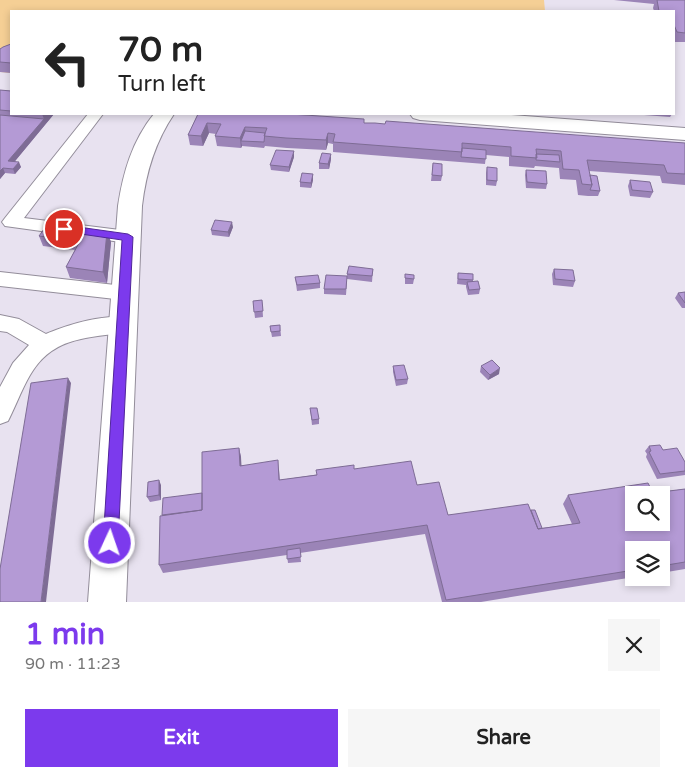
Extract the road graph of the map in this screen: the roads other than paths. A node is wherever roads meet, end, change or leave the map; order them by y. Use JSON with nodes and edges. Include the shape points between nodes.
{"nodes":[{"id":1,"x":95,"y":115,"type":"edge"},
{"id":2,"x":163,"y":115,"type":"edge"},
{"id":3,"x":433,"y":115,"type":"edge"},
{"id":4,"x":685,"y":134,"type":"edge"},
{"id":5,"x":128,"y":237,"type":"junction"},
{"id":6,"x":0,"y":279,"type":"edge"},
{"id":7,"x":124,"y":293,"type":"junction"},
{"id":8,"x":0,"y":323,"type":"edge"},
{"id":9,"x":123,"y":326,"type":"junction"},
{"id":10,"x":45,"y":344,"type":"junction"},
{"id":11,"x":0,"y":414,"type":"edge"},
{"id":12,"x":107,"y":602,"type":"edge"}],
"edges":[{"from":1,"to":5,"type":"lane","via":[[11,222]]},
{"from":2,"to":5,"type":"street","via":[[146,142],[134,182]]},
{"from":3,"to":4,"type":"street"},
{"from":5,"to":7,"type":"street"},
{"from":6,"to":7,"type":"lane"},
{"from":7,"to":9,"type":"street"},
{"from":8,"to":10,"type":"lane","via":[[12,325]]},
{"from":9,"to":10,"type":"lane","via":[[79,330]]},
{"from":9,"to":12,"type":"street"},
{"from":10,"to":11,"type":"lane","via":[[20,369]]}]}
